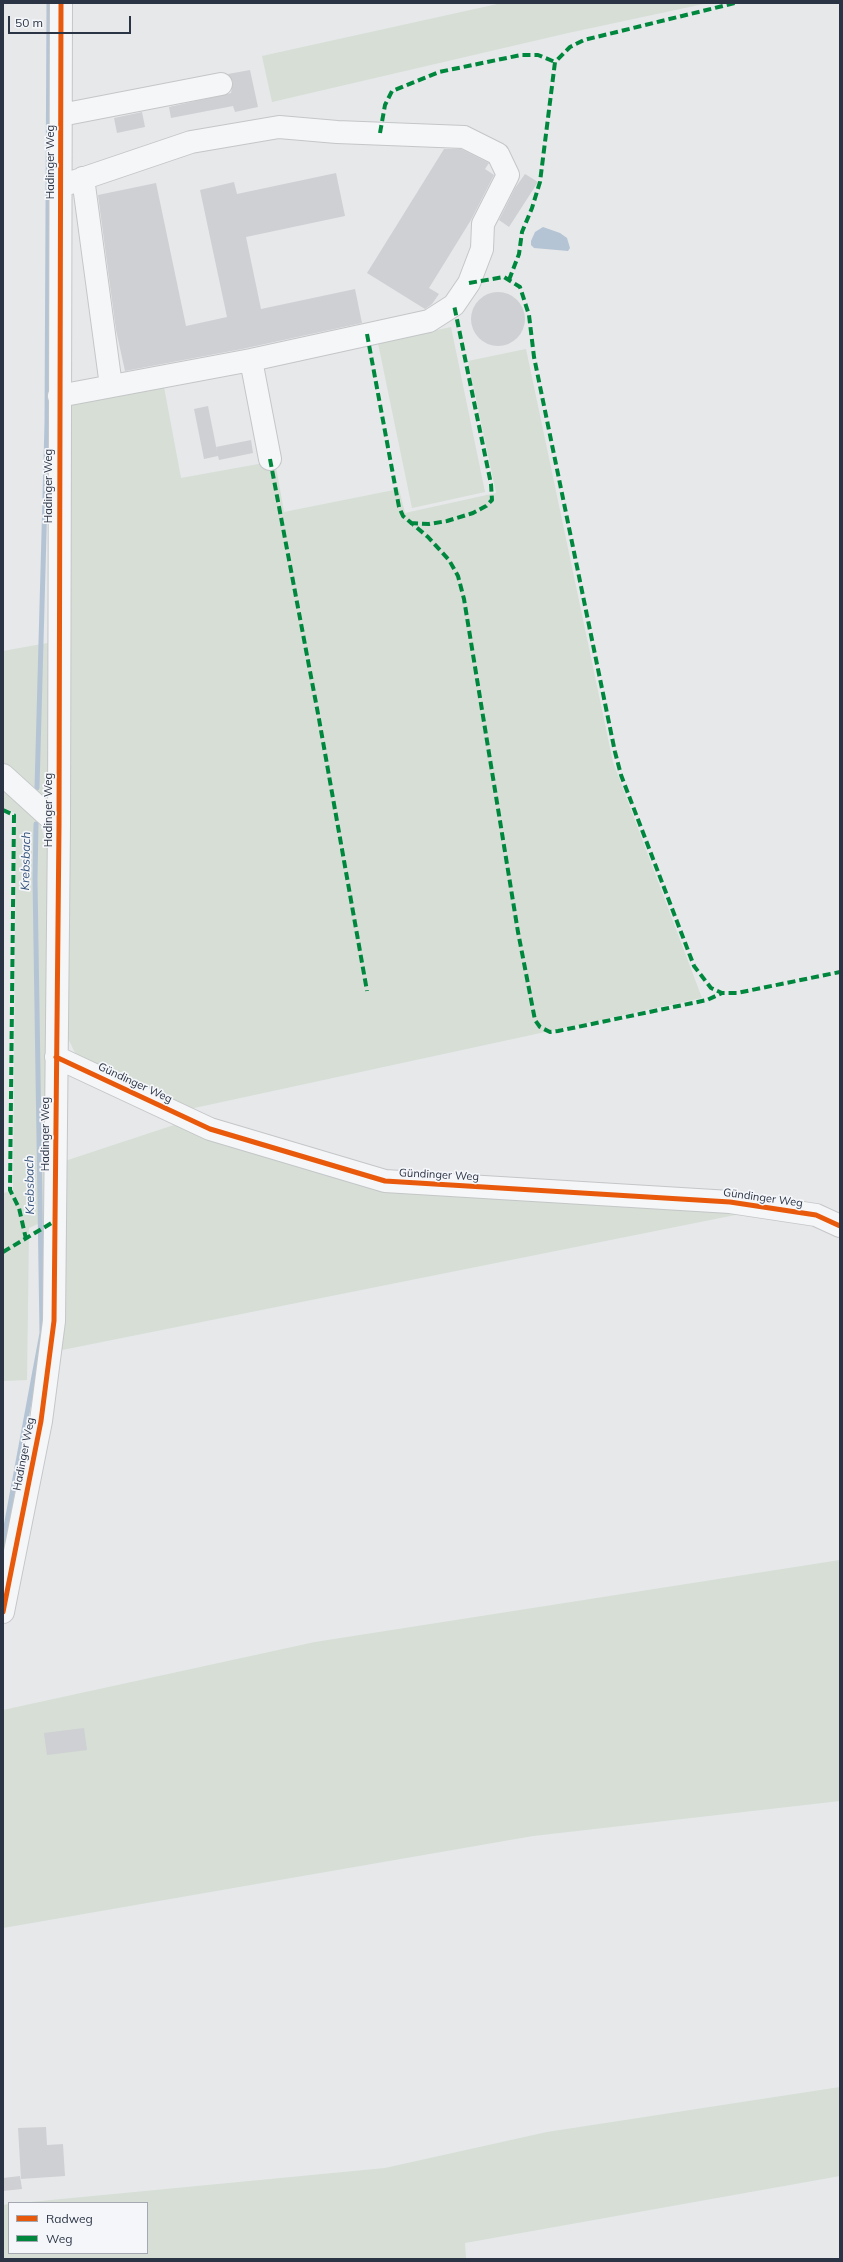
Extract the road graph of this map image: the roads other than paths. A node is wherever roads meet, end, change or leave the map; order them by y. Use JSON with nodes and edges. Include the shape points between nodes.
{"nodes":[{"id":1,"x":61,"y":3,"type":"edge"},
{"id":2,"x":221,"y":84,"type":"dead end"},
{"id":3,"x":61,"y":115,"type":"junction"},
{"id":4,"x":83,"y":178,"type":"junction"},
{"id":5,"x":61,"y":186,"type":"junction"},
{"id":6,"x":251,"y":360,"type":"junction"},
{"id":7,"x":111,"y":386,"type":"junction"},
{"id":8,"x":59,"y":396,"type":"junction"},
{"id":9,"x":270,"y":459,"type":"dead end"},
{"id":10,"x":3,"y":775,"type":"edge"},
{"id":11,"x":59,"y":826,"type":"junction"},
{"id":12,"x":56,"y":1057,"type":"junction"},
{"id":13,"x":840,"y":1226,"type":"edge"},
{"id":14,"x":3,"y":1612,"type":"edge"}],
"edges":[{"from":1,"to":3,"type":"street","name":"Hadinger Weg"},
{"from":2,"to":3,"type":"street"},
{"from":3,"to":5,"type":"street","name":"Hadinger Weg"},
{"from":4,"to":5,"type":"street"},
{"from":4,"to":6,"type":"street","via":[[191,142],[279,127],[464,137],[498,154],[508,175],[483,224],[482,249],[469,283],[454,305],[429,321]]},
{"from":4,"to":7,"type":"street"},
{"from":5,"to":8,"type":"street","name":"Hadinger Weg"},
{"from":6,"to":7,"type":"street"},
{"from":6,"to":9,"type":"street"},
{"from":7,"to":8,"type":"street"},
{"from":8,"to":11,"type":"street","name":"Hadinger Weg"},
{"from":10,"to":11,"type":"street"},
{"from":11,"to":12,"type":"street","name":"Hadinger Weg"},
{"from":12,"to":13,"type":"street","name":"Gündinger Weg","via":[[210,1129],[385,1181],[730,1202],[816,1215]]},
{"from":12,"to":14,"type":"street","name":"Hadinger Weg","via":[[54,1321],[41,1421]]}]}
